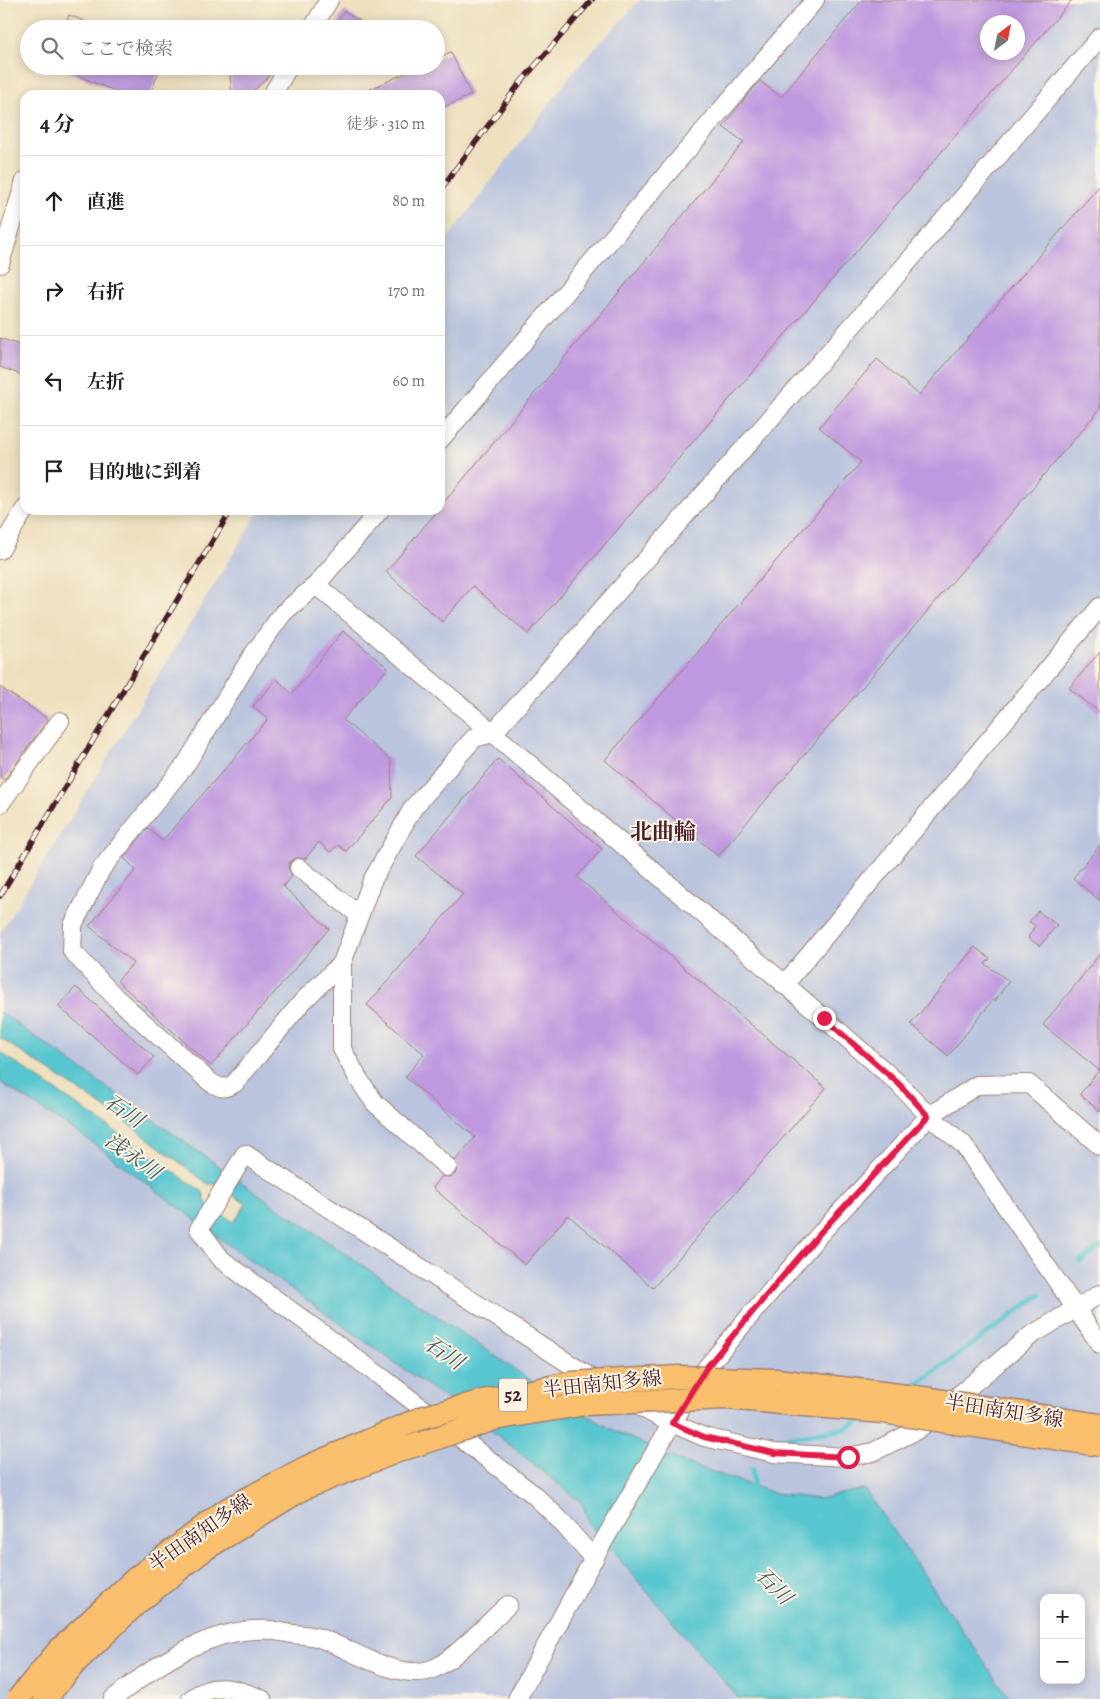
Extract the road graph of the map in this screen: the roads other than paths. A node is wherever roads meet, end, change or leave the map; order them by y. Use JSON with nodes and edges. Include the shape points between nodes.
{"nodes":[{"id":1,"x":330,"y":0,"type":"edge"},
{"id":2,"x":815,"y":0,"type":"edge"},
{"id":3,"x":318,"y":20,"type":"edge"},
{"id":4,"x":1100,"y":37,"type":"edge"},
{"id":5,"x":284,"y":75,"type":"edge"},
{"id":6,"x":275,"y":90,"type":"edge"},
{"id":7,"x":20,"y":198,"type":"edge"},
{"id":8,"x":0,"y":264,"type":"edge"},
{"id":9,"x":445,"y":434,"type":"edge"},
{"id":10,"x":21,"y":515,"type":"edge"},
{"id":11,"x":376,"y":515,"type":"edge"},
{"id":12,"x":0,"y":550,"type":"edge"},
{"id":13,"x":316,"y":585,"type":"junction"},
{"id":14,"x":1100,"y":607,"type":"edge"},
{"id":15,"x":60,"y":721,"type":"dead end"},
{"id":16,"x":493,"y":733,"type":"junction"},
{"id":17,"x":0,"y":804,"type":"edge"},
{"id":18,"x":299,"y":868,"type":"dead end"},
{"id":19,"x":359,"y":915,"type":"junction"},
{"id":20,"x":342,"y":963,"type":"junction"},
{"id":21,"x":784,"y":985,"type":"junction"},
{"id":22,"x":928,"y":1116,"type":"junction"},
{"id":23,"x":1100,"y":1146,"type":"edge"},
{"id":24,"x":447,"y":1166,"type":"dead end"},
{"id":25,"x":1100,"y":1294,"type":"edge"},
{"id":26,"x":1077,"y":1308,"type":"junction"},
{"id":27,"x":1100,"y":1344,"type":"edge"},
{"id":28,"x":671,"y":1425,"type":"junction"},
{"id":29,"x":1100,"y":1425,"type":"edge"},
{"id":30,"x":1100,"y":1445,"type":"edge"},
{"id":31,"x":594,"y":1557,"type":"junction"},
{"id":32,"x":508,"y":1605,"type":"dead end"},
{"id":33,"x":18,"y":1699,"type":"edge"},
{"id":34,"x":45,"y":1699,"type":"edge"},
{"id":35,"x":113,"y":1699,"type":"edge"},
{"id":36,"x":191,"y":1699,"type":"edge"},
{"id":37,"x":262,"y":1699,"type":"edge"},
{"id":38,"x":517,"y":1699,"type":"edge"}],
"edges":[{"from":1,"to":3,"type":"street"},
{"from":2,"to":9,"type":"street"},
{"from":4,"to":16,"type":"street","via":[[890,283]]},
{"from":5,"to":6,"type":"street"},
{"from":7,"to":8,"type":"street"},
{"from":10,"to":12,"type":"street"},
{"from":11,"to":13,"type":"street"},
{"from":13,"to":16,"type":"street"},
{"from":13,"to":20,"type":"street","via":[[283,613],[252,656],[186,764],[102,868],[73,925],[72,950],[115,997],[210,1082],[221,1088],[235,1083],[302,1001]]},
{"from":14,"to":21,"type":"street"},
{"from":15,"to":17,"type":"street"},
{"from":16,"to":19,"type":"street","via":[[474,738],[413,808],[372,881]]},
{"from":16,"to":21,"type":"street"},
{"from":18,"to":19,"type":"street"},
{"from":19,"to":20,"type":"street"},
{"from":20,"to":24,"type":"street","via":[[342,1049],[375,1103]]},
{"from":21,"to":22,"type":"street","via":[[899,1084]]},
{"from":22,"to":23,"type":"street","via":[[977,1085],[1030,1084]]},
{"from":22,"to":26,"type":"street","via":[[963,1144]]},
{"from":22,"to":28,"type":"street","via":[[754,1310],[707,1367]]},
{"from":25,"to":26,"type":"street"},
{"from":26,"to":27,"type":"street"},
{"from":26,"to":28,"type":"street","via":[[1030,1336],[917,1430],[873,1452],[848,1457],[774,1453],[704,1437]]},
{"from":28,"to":31,"type":"street"},
{"from":28,"to":31,"type":"street","via":[[585,1376],[245,1154],[199,1229],[222,1260],[533,1494]]},
{"from":29,"to":33,"type":"main road","name":"半田南知多線","number":"52","bridge":true,"via":[[776,1380],[678,1377],[570,1383],[487,1400],[424,1417],[309,1466],[226,1510],[136,1578],[58,1651]]},
{"from":30,"to":34,"type":"main road","name":"半田南知多線","number":"52","bridge":true,"via":[[883,1412],[727,1398],[585,1404],[494,1419],[398,1451],[302,1489],[205,1549],[136,1604],[76,1662]]},
{"from":31,"to":38,"type":"street"},
{"from":32,"to":35,"type":"street","via":[[450,1658],[432,1669],[409,1672],[367,1660],[320,1638],[269,1630],[229,1634],[184,1650]]},
{"from":36,"to":37,"type":"street","via":[[196,1694],[217,1688],[237,1689]]}]}
